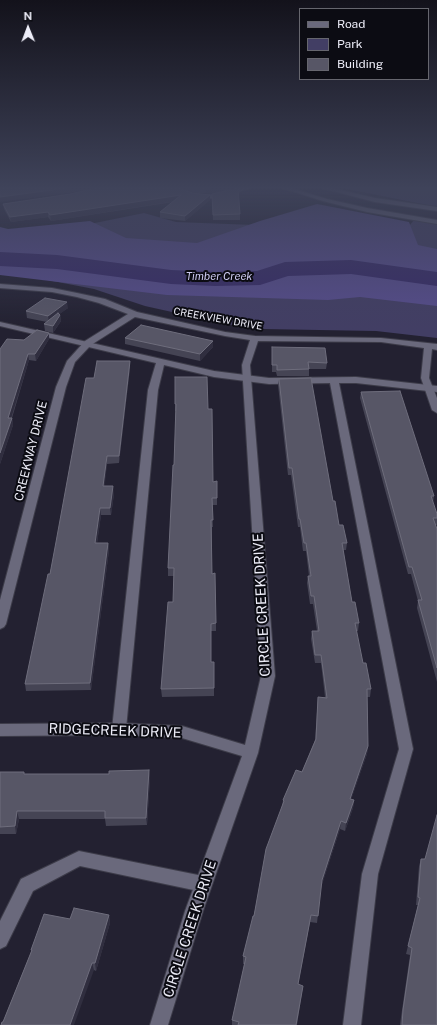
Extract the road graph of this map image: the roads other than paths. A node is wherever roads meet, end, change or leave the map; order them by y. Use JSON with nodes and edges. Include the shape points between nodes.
{"nodes":[{"id":1,"x":0,"y":286,"type":"edge"},
{"id":2,"x":134,"y":314,"type":"junction"},
{"id":3,"x":0,"y":324,"type":"edge"},
{"id":4,"x":255,"y":338,"type":"junction"},
{"id":5,"x":86,"y":344,"type":"junction"},
{"id":6,"x":432,"y":347,"type":"edge"},
{"id":7,"x":161,"y":362,"type":"junction"},
{"id":8,"x":247,"y":378,"type":"junction"},
{"id":9,"x":334,"y":380,"type":"junction"},
{"id":10,"x":432,"y":388,"type":"edge"},
{"id":11,"x":437,"y":410,"type":"edge"},
{"id":12,"x":0,"y":624,"type":"edge"},
{"id":13,"x":120,"y":729,"type":"junction"},
{"id":14,"x":0,"y":730,"type":"edge"},
{"id":15,"x":251,"y":753,"type":"junction"},
{"id":16,"x":203,"y":884,"type":"junction"},
{"id":17,"x":0,"y":940,"type":"edge"},
{"id":18,"x":160,"y":1025,"type":"edge"},
{"id":19,"x":352,"y":1025,"type":"edge"}],
"edges":[{"from":1,"to":2,"type":"street","name":"CREEKVIEW DRIVE","via":[[77,294]]},
{"from":2,"to":4,"type":"street","name":"CREEKVIEW DRIVE"},
{"from":2,"to":5,"type":"street","name":"CREEKWAY DRIVE"},
{"from":3,"to":5,"type":"street"},
{"from":4,"to":6,"type":"street","name":"CREEKVIEW DRIVE","via":[[380,340]]},
{"from":4,"to":8,"type":"street","name":"CIRCLE CREEK DRIVE","via":[[246,365]]},
{"from":5,"to":7,"type":"street"},
{"from":5,"to":12,"type":"street","name":"CREEKWAY DRIVE","via":[[71,361],[61,387]]},
{"from":6,"to":10,"type":"street","via":[[424,369],[425,378]]},
{"from":7,"to":8,"type":"street","via":[[214,374]]},
{"from":7,"to":13,"type":"street","via":[[153,390]]},
{"from":8,"to":9,"type":"street","via":[[268,381]]},
{"from":8,"to":15,"type":"street","name":"CIRCLE CREEK DRIVE","via":[[268,676]]},
{"from":9,"to":10,"type":"street"},
{"from":9,"to":19,"type":"street","via":[[406,749],[370,874]]},
{"from":10,"to":11,"type":"street"},
{"from":13,"to":14,"type":"street","name":"RIDGECREEK DRIVE"},
{"from":13,"to":15,"type":"street","name":"RIDGECREEK DRIVE","via":[[182,732]]},
{"from":15,"to":16,"type":"street","name":"CIRCLE CREEK DRIVE"},
{"from":16,"to":17,"type":"street","via":[[79,858],[27,885]]},
{"from":16,"to":18,"type":"street","name":"CIRCLE CREEK DRIVE"}]}
